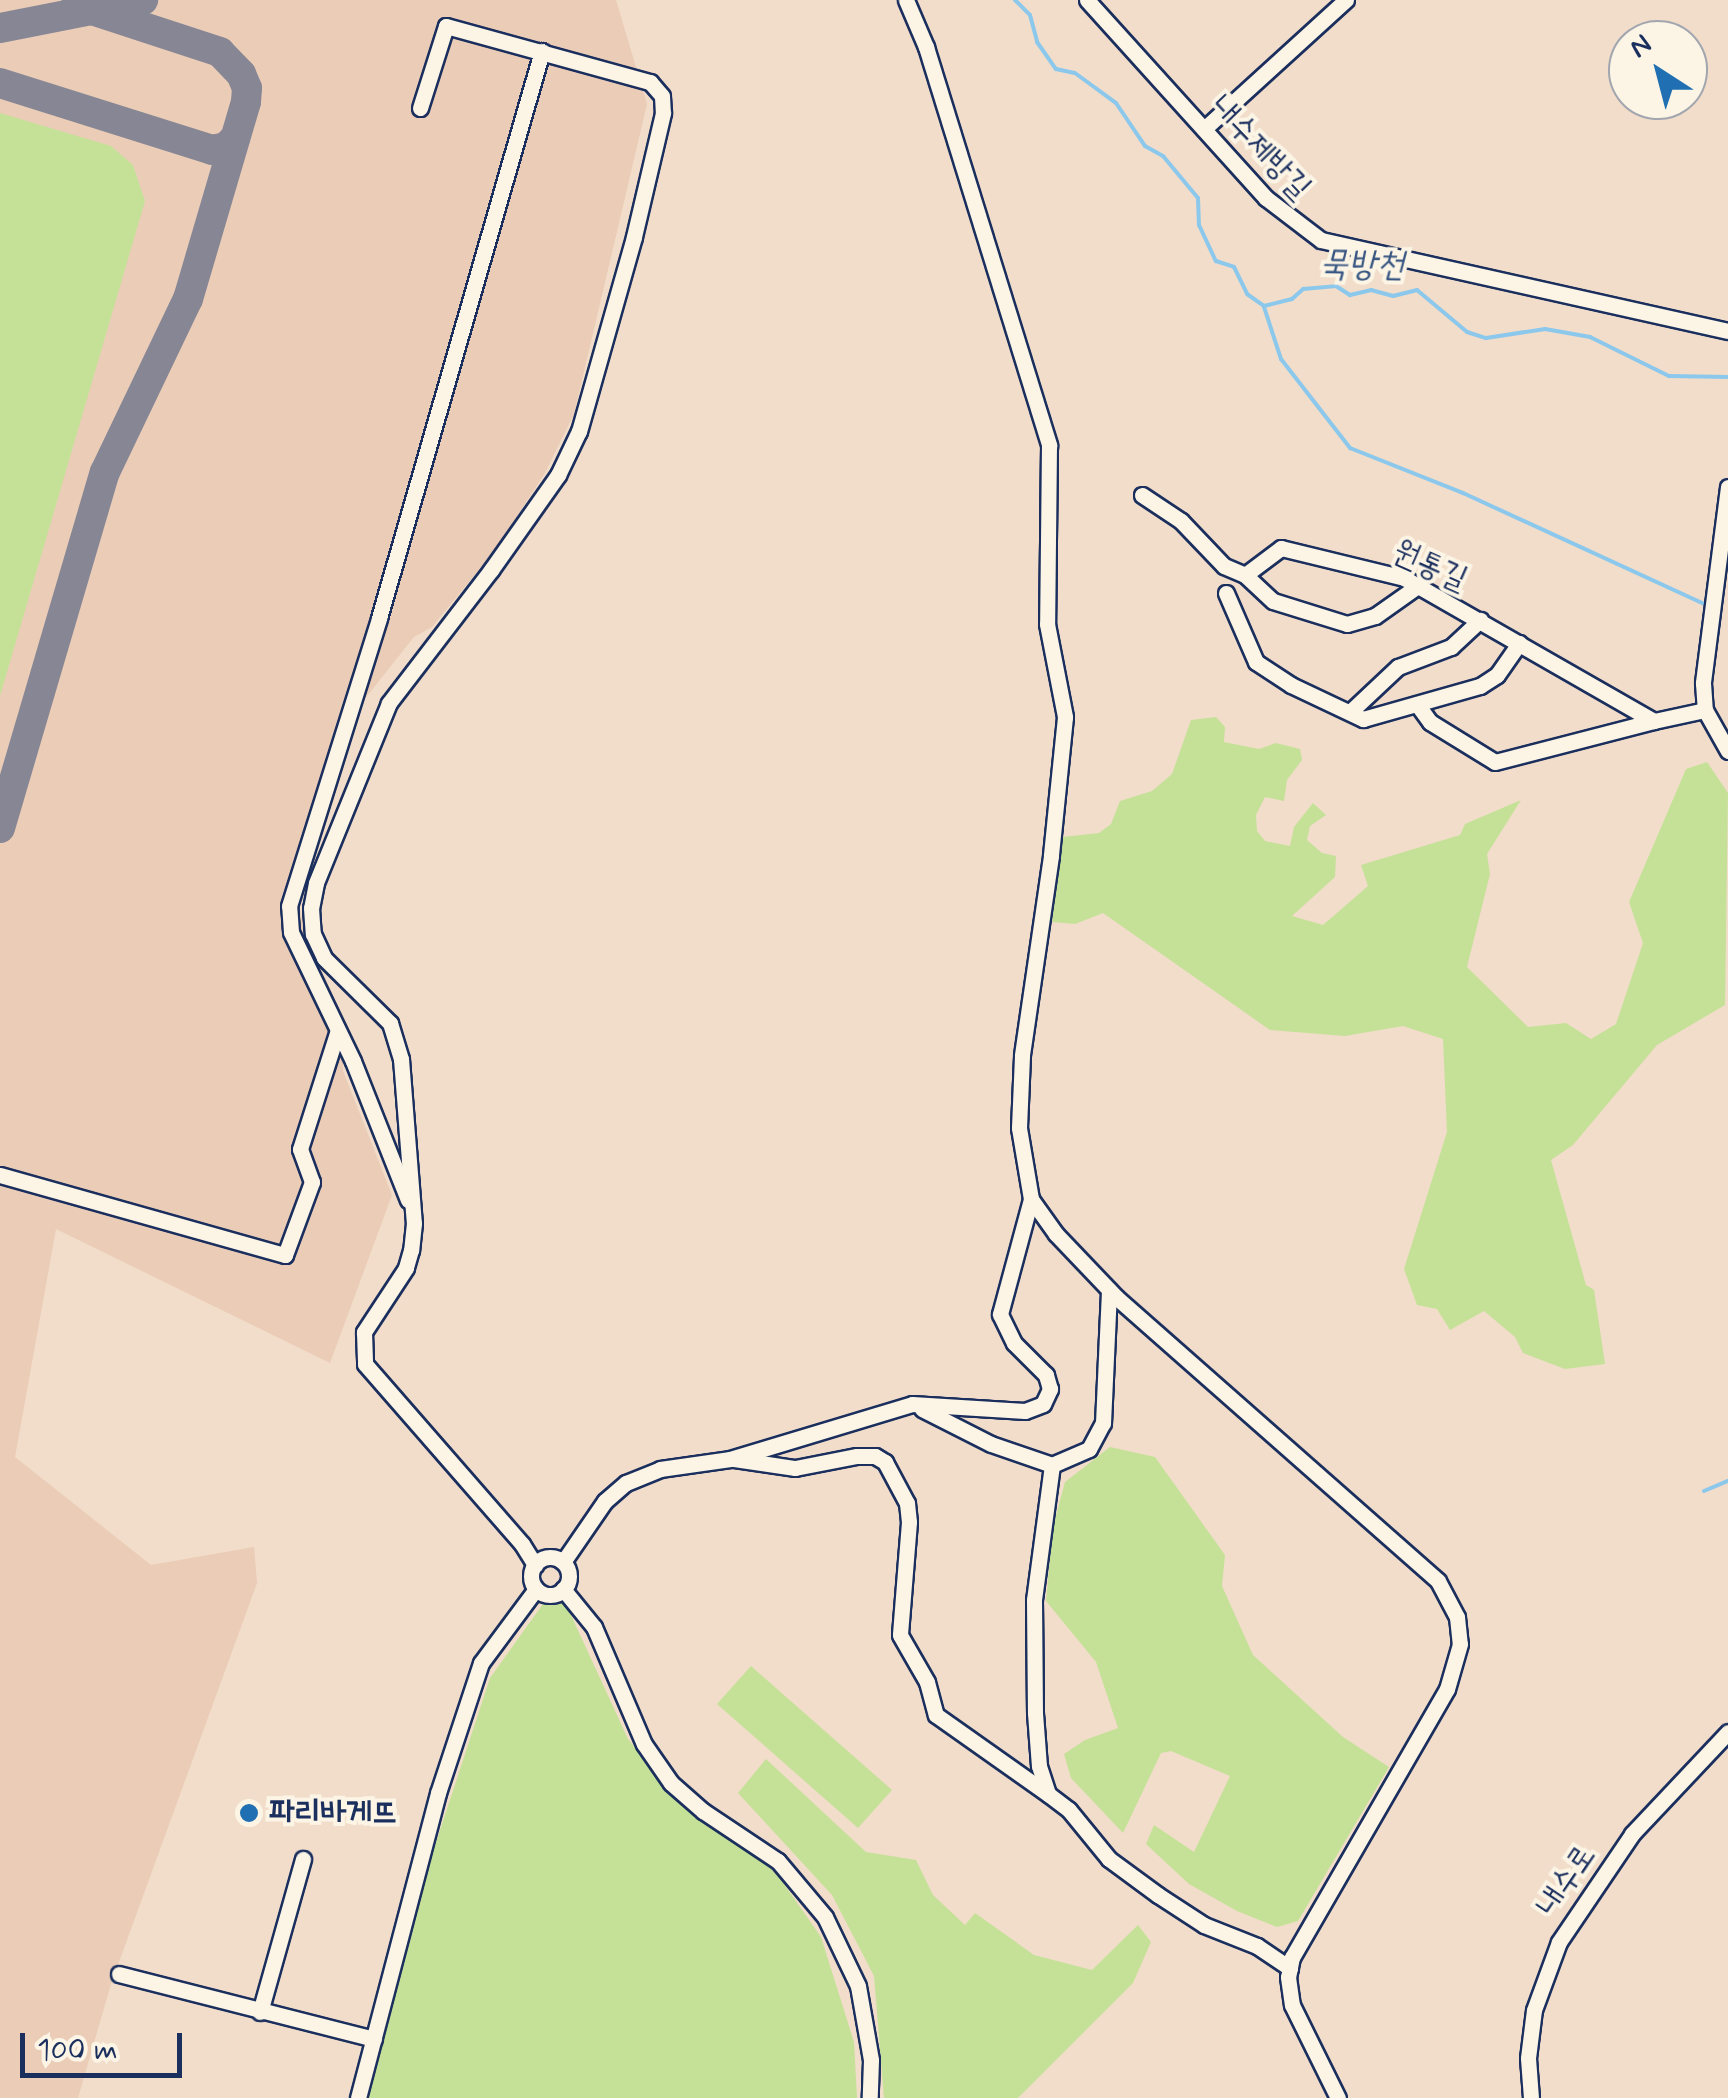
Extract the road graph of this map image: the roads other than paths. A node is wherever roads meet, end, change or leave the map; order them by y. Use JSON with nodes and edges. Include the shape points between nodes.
{"nodes":[{"id":1,"x":906,"y":0,"type":"edge"},
{"id":2,"x":1087,"y":0,"type":"edge"},
{"id":3,"x":1346,"y":0,"type":"edge"},
{"id":4,"x":542,"y":52,"type":"junction"},
{"id":5,"x":420,"y":108,"type":"dead end"},
{"id":6,"x":1204,"y":130,"type":"junction"},
{"id":7,"x":1728,"y":330,"type":"edge"},
{"id":8,"x":1728,"y":487,"type":"edge"},
{"id":9,"x":1142,"y":496,"type":"dead end"},
{"id":10,"x":1245,"y":575,"type":"junction"},
{"id":11,"x":1419,"y":585,"type":"junction"},
{"id":12,"x":1226,"y":593,"type":"dead end"},
{"id":13,"x":1480,"y":620,"type":"junction"},
{"id":14,"x":1519,"y":643,"type":"junction"},
{"id":15,"x":1417,"y":704,"type":"junction"},
{"id":16,"x":1705,"y":710,"type":"junction"},
{"id":17,"x":1350,"y":712,"type":"junction"},
{"id":18,"x":1654,"y":721,"type":"junction"},
{"id":19,"x":1728,"y":750,"type":"edge"},
{"id":20,"x":338,"y":1033,"type":"junction"},
{"id":21,"x":0,"y":1176,"type":"edge"},
{"id":22,"x":1031,"y":1199,"type":"junction"},
{"id":23,"x":412,"y":1208,"type":"junction"},
{"id":24,"x":1109,"y":1290,"type":"junction"},
{"id":25,"x":912,"y":1404,"type":"junction"},
{"id":26,"x":730,"y":1459,"type":"junction"},
{"id":27,"x":1052,"y":1465,"type":"junction"},
{"id":28,"x":563,"y":1562,"type":"junction"},
{"id":29,"x":535,"y":1565,"type":"junction"},
{"id":30,"x":536,"y":1589,"type":"junction"},
{"id":31,"x":564,"y":1590,"type":"junction"},
{"id":32,"x":1728,"y":1732,"type":"edge"},
{"id":33,"x":1048,"y":1794,"type":"junction"},
{"id":34,"x":303,"y":1858,"type":"dead end"},
{"id":35,"x":1290,"y":1968,"type":"junction"},
{"id":36,"x":119,"y":1974,"type":"dead end"},
{"id":37,"x":260,"y":2012,"type":"junction"},
{"id":38,"x":374,"y":2039,"type":"junction"},
{"id":39,"x":358,"y":2098,"type":"edge"},
{"id":40,"x":870,"y":2098,"type":"edge"},
{"id":41,"x":1338,"y":2098,"type":"edge"},
{"id":42,"x":1531,"y":2098,"type":"edge"}],
"edges":[{"from":1,"to":22,"type":"street","via":[[1049,445],[1047,624],[1065,717],[1022,1056],[1019,1128]]},
{"from":2,"to":6,"type":"street","name":"내수제방길"},
{"from":3,"to":6,"type":"street"},
{"from":4,"to":5,"type":"street","via":[[446,26]]},
{"from":4,"to":20,"type":"street","via":[[289,906],[291,932]]},
{"from":4,"to":23,"type":"street","via":[[650,82],[662,96],[597,380],[558,475],[389,703],[310,908],[324,958],[380,1010],[397,1040]]},
{"from":6,"to":7,"type":"street","name":"내수제방길","via":[[1273,205],[1321,240]]},
{"from":8,"to":16,"type":"street","via":[[1704,654]]},
{"from":9,"to":10,"type":"street","via":[[1181,521],[1209,554]]},
{"from":10,"to":11,"type":"street","name":"원통길","via":[[1281,548]]},
{"from":10,"to":11,"type":"street","via":[[1273,600],[1347,624],[1375,616]]},
{"from":11,"to":13,"type":"street","name":"원통길"},
{"from":12,"to":17,"type":"street","via":[[1256,662]]},
{"from":13,"to":14,"type":"street","name":"원통길"},
{"from":13,"to":17,"type":"street","via":[[1451,647],[1398,666]]},
{"from":14,"to":15,"type":"street","via":[[1490,681]]},
{"from":14,"to":18,"type":"street","name":"원통길"},
{"from":15,"to":17,"type":"street","via":[[1370,718]]},
{"from":15,"to":18,"type":"street","via":[[1430,722],[1495,762]]},
{"from":16,"to":18,"type":"street"},
{"from":16,"to":19,"type":"street"},
{"from":20,"to":21,"type":"street","via":[[300,1149],[312,1182],[286,1255]]},
{"from":20,"to":23,"type":"street"},
{"from":22,"to":24,"type":"street"},
{"from":22,"to":25,"type":"street","via":[[1000,1314],[1014,1344],[1046,1375],[1044,1404],[1025,1411]]},
{"from":23,"to":29,"type":"street","via":[[406,1268],[364,1332],[364,1364]]},
{"from":24,"to":27,"type":"street","via":[[1099,1436],[1075,1458]]},
{"from":24,"to":35,"type":"street","via":[[1424,1567],[1457,1617],[1460,1644],[1447,1689]]},
{"from":25,"to":26,"type":"street"},
{"from":25,"to":27,"type":"street","via":[[991,1444]]},
{"from":26,"to":28,"type":"street","via":[[660,1469],[626,1483],[586,1524]]},
{"from":26,"to":33,"type":"street","via":[[795,1468],[857,1456],[885,1462],[902,1490],[909,1522],[900,1635],[927,1682],[936,1715]]},
{"from":27,"to":33,"type":"street","via":[[1034,1600],[1035,1712]]},
{"from":28,"to":29,"type":"street","via":[[546,1558]]},
{"from":28,"to":31,"type":"street","via":[[569,1573]]},
{"from":29,"to":30,"type":"street"},
{"from":30,"to":31,"type":"street","via":[[553,1595]]},
{"from":30,"to":38,"type":"street","via":[[481,1664],[438,1793]]},
{"from":31,"to":40,"type":"street","via":[[594,1628],[644,1744],[671,1783],[778,1861],[825,1917],[858,1986],[871,2060]]},
{"from":32,"to":42,"type":"street","name":"내수로","via":[[1632,1834],[1559,1942],[1534,2010]]},
{"from":33,"to":35,"type":"street","via":[[1109,1860],[1204,1926],[1257,1946]]},
{"from":34,"to":37,"type":"street"},
{"from":35,"to":41,"type":"street","via":[[1292,2006]]},
{"from":36,"to":37,"type":"street"},
{"from":37,"to":38,"type":"street"},
{"from":38,"to":39,"type":"street"}]}
